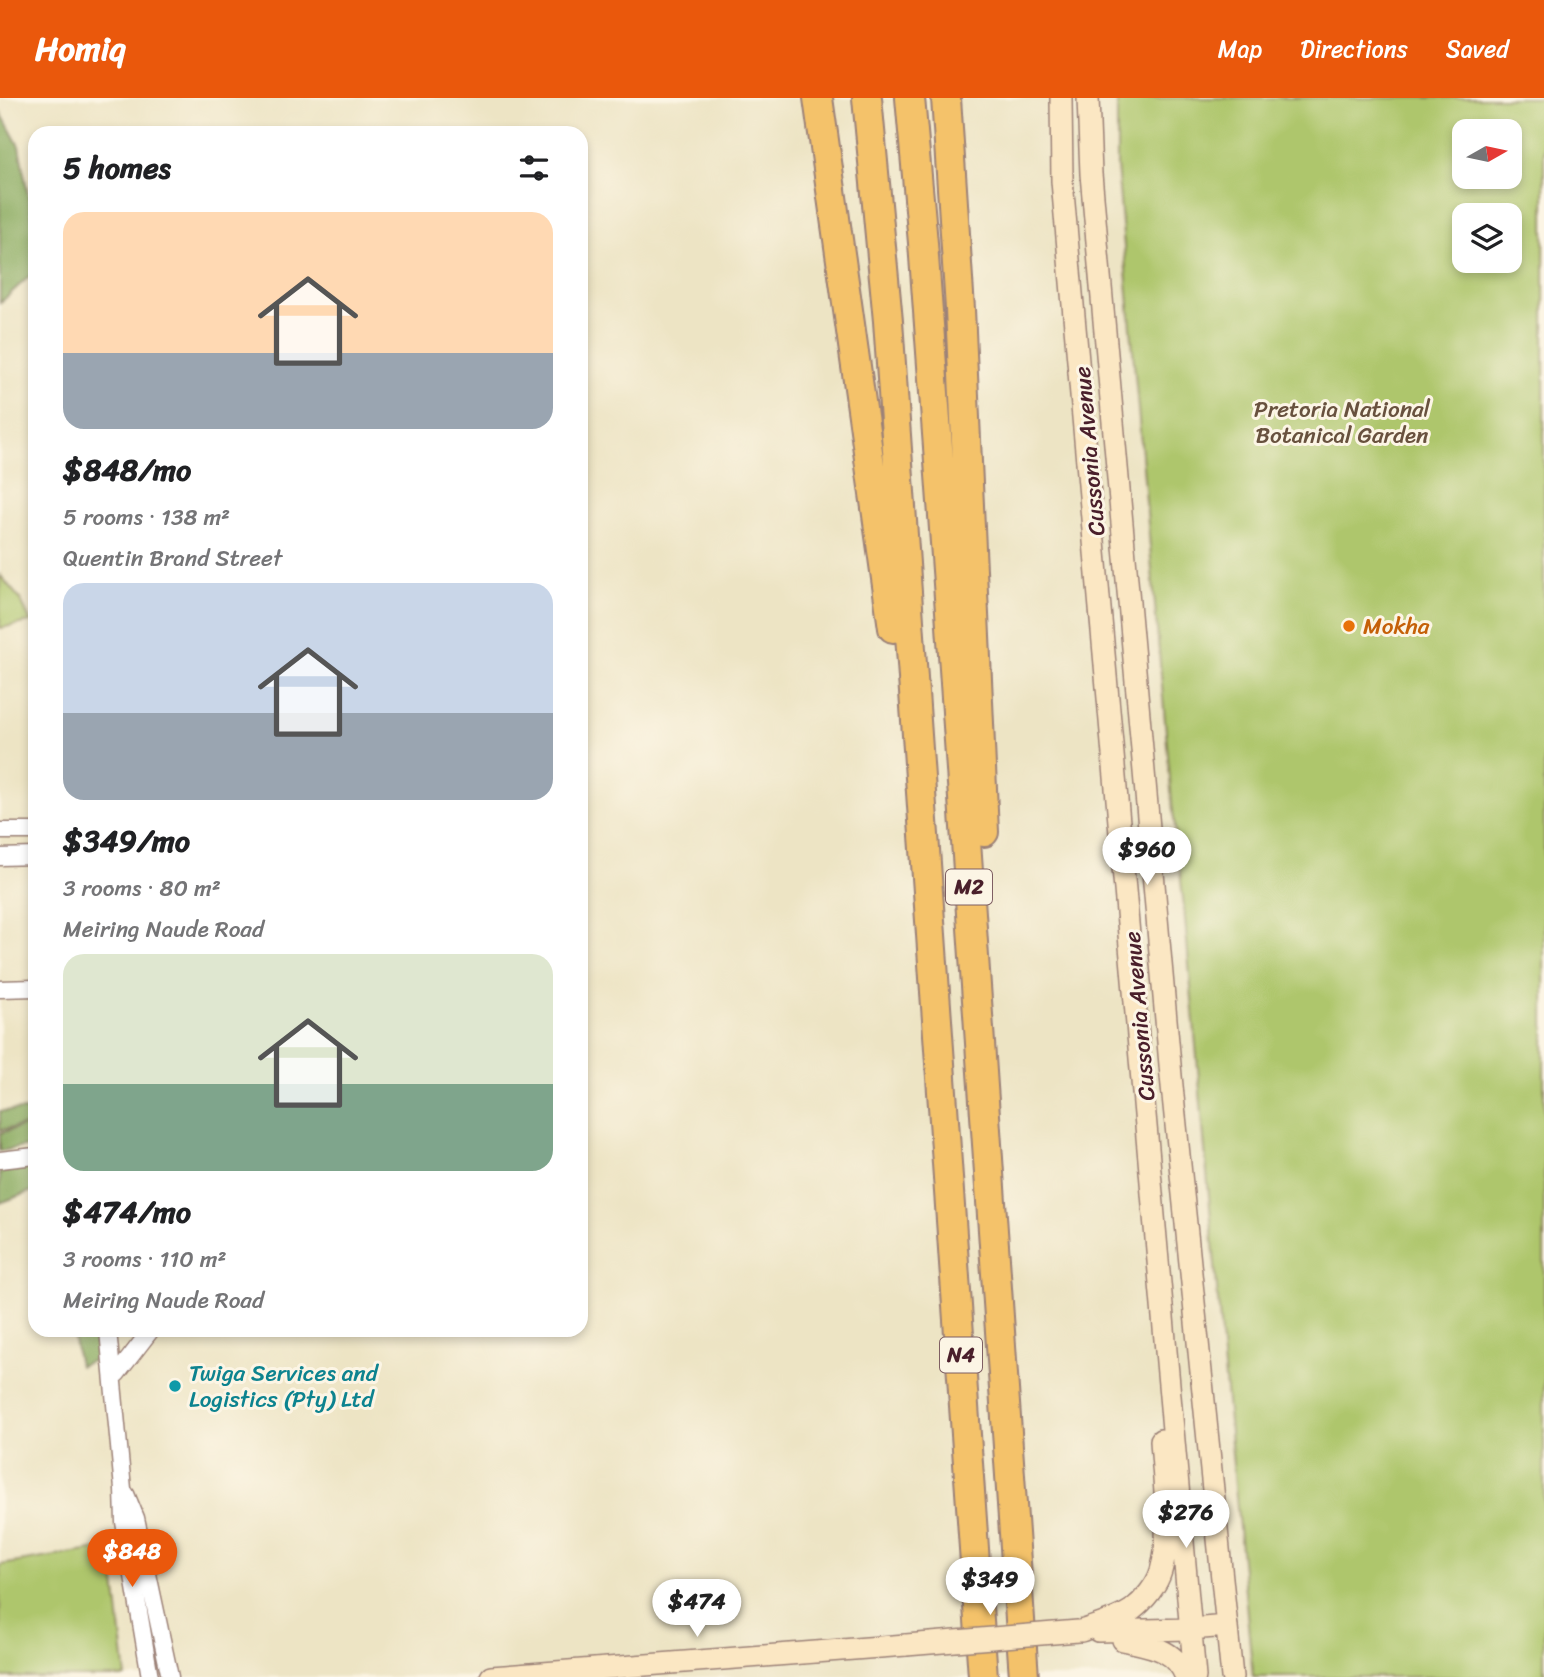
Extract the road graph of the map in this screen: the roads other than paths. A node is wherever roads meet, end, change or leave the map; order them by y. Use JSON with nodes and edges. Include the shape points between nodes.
{"nodes":[{"id":1,"x":818,"y":98,"type":"edge"},
{"id":2,"x":867,"y":98,"type":"edge"},
{"id":3,"x":910,"y":98,"type":"edge"},
{"id":4,"x":946,"y":98,"type":"edge"},
{"id":5,"x":956,"y":98,"type":"edge"},
{"id":6,"x":1061,"y":98,"type":"edge"},
{"id":7,"x":1088,"y":98,"type":"edge"},
{"id":8,"x":952,"y":182,"type":"junction"},
{"id":9,"x":0,"y":831,"type":"edge"},
{"id":10,"x":28,"y":831,"type":"edge"},
{"id":11,"x":28,"y":856,"type":"edge"},
{"id":12,"x":0,"y":857,"type":"edge"},
{"id":13,"x":28,"y":988,"type":"edge"},
{"id":14,"x":0,"y":989,"type":"edge"},
{"id":15,"x":939,"y":1034,"type":"junction"},
{"id":16,"x":28,"y":1157,"type":"edge"},
{"id":17,"x":0,"y":1160,"type":"edge"},
{"id":18,"x":109,"y":1337,"type":"edge"},
{"id":19,"x":146,"y":1337,"type":"edge"},
{"id":20,"x":117,"y":1374,"type":"dead end"},
{"id":21,"x":1171,"y":1392,"type":"junction"},
{"id":22,"x":123,"y":1489,"type":"junction"},
{"id":23,"x":1227,"y":1626,"type":"junction"},
{"id":24,"x":1191,"y":1629,"type":"junction"},
{"id":25,"x":1079,"y":1631,"type":"junction"},
{"id":26,"x":150,"y":1677,"type":"edge"},
{"id":27,"x":170,"y":1677,"type":"edge"},
{"id":28,"x":491,"y":1677,"type":"edge"},
{"id":29,"x":983,"y":1677,"type":"edge"},
{"id":30,"x":1027,"y":1677,"type":"edge"},
{"id":31,"x":1186,"y":1677,"type":"edge"},
{"id":32,"x":1195,"y":1677,"type":"edge"},
{"id":33,"x":1232,"y":1677,"type":"edge"}],
"edges":[{"from":1,"to":15,"type":"highway","via":[[895,643]]},
{"from":2,"to":15,"type":"highway","number":"M2","via":[[888,321]]},
{"from":3,"to":30,"type":"highway","number":"M2"},
{"from":4,"to":8,"type":"highway"},
{"from":5,"to":8,"type":"highway"},
{"from":6,"to":21,"type":"main road","name":"Cussonia Avenue","via":[[1062,181]]},
{"from":7,"to":23,"type":"main road","name":"Cussonia Avenue","via":[[1169,1050]]},
{"from":8,"to":30,"type":"highway","via":[[995,1074],[1028,1565]]},
{"from":9,"to":10,"type":"street"},
{"from":11,"to":12,"type":"street"},
{"from":13,"to":14,"type":"street"},
{"from":15,"to":29,"type":"highway","number":"N4"},
{"from":16,"to":17,"type":"street"},
{"from":18,"to":22,"type":"street"},
{"from":19,"to":20,"type":"street"},
{"from":21,"to":24,"type":"main road","name":"Cussonia Avenue"},
{"from":21,"to":25,"type":"main road","via":[[1161,1427],[1166,1539],[1161,1572],[1133,1609]]},
{"from":22,"to":26,"type":"street","via":[[125,1529]]},
{"from":22,"to":27,"type":"street","via":[[136,1518]]},
{"from":23,"to":24,"type":"main road"},
{"from":23,"to":33,"type":"main road","name":"Cussonia Avenue"},
{"from":24,"to":25,"type":"main road"},
{"from":24,"to":32,"type":"main road","name":"Cussonia Avenue"},
{"from":25,"to":28,"type":"main road","bridge":true},
{"from":25,"to":31,"type":"main road","via":[[1162,1649]]}]}
